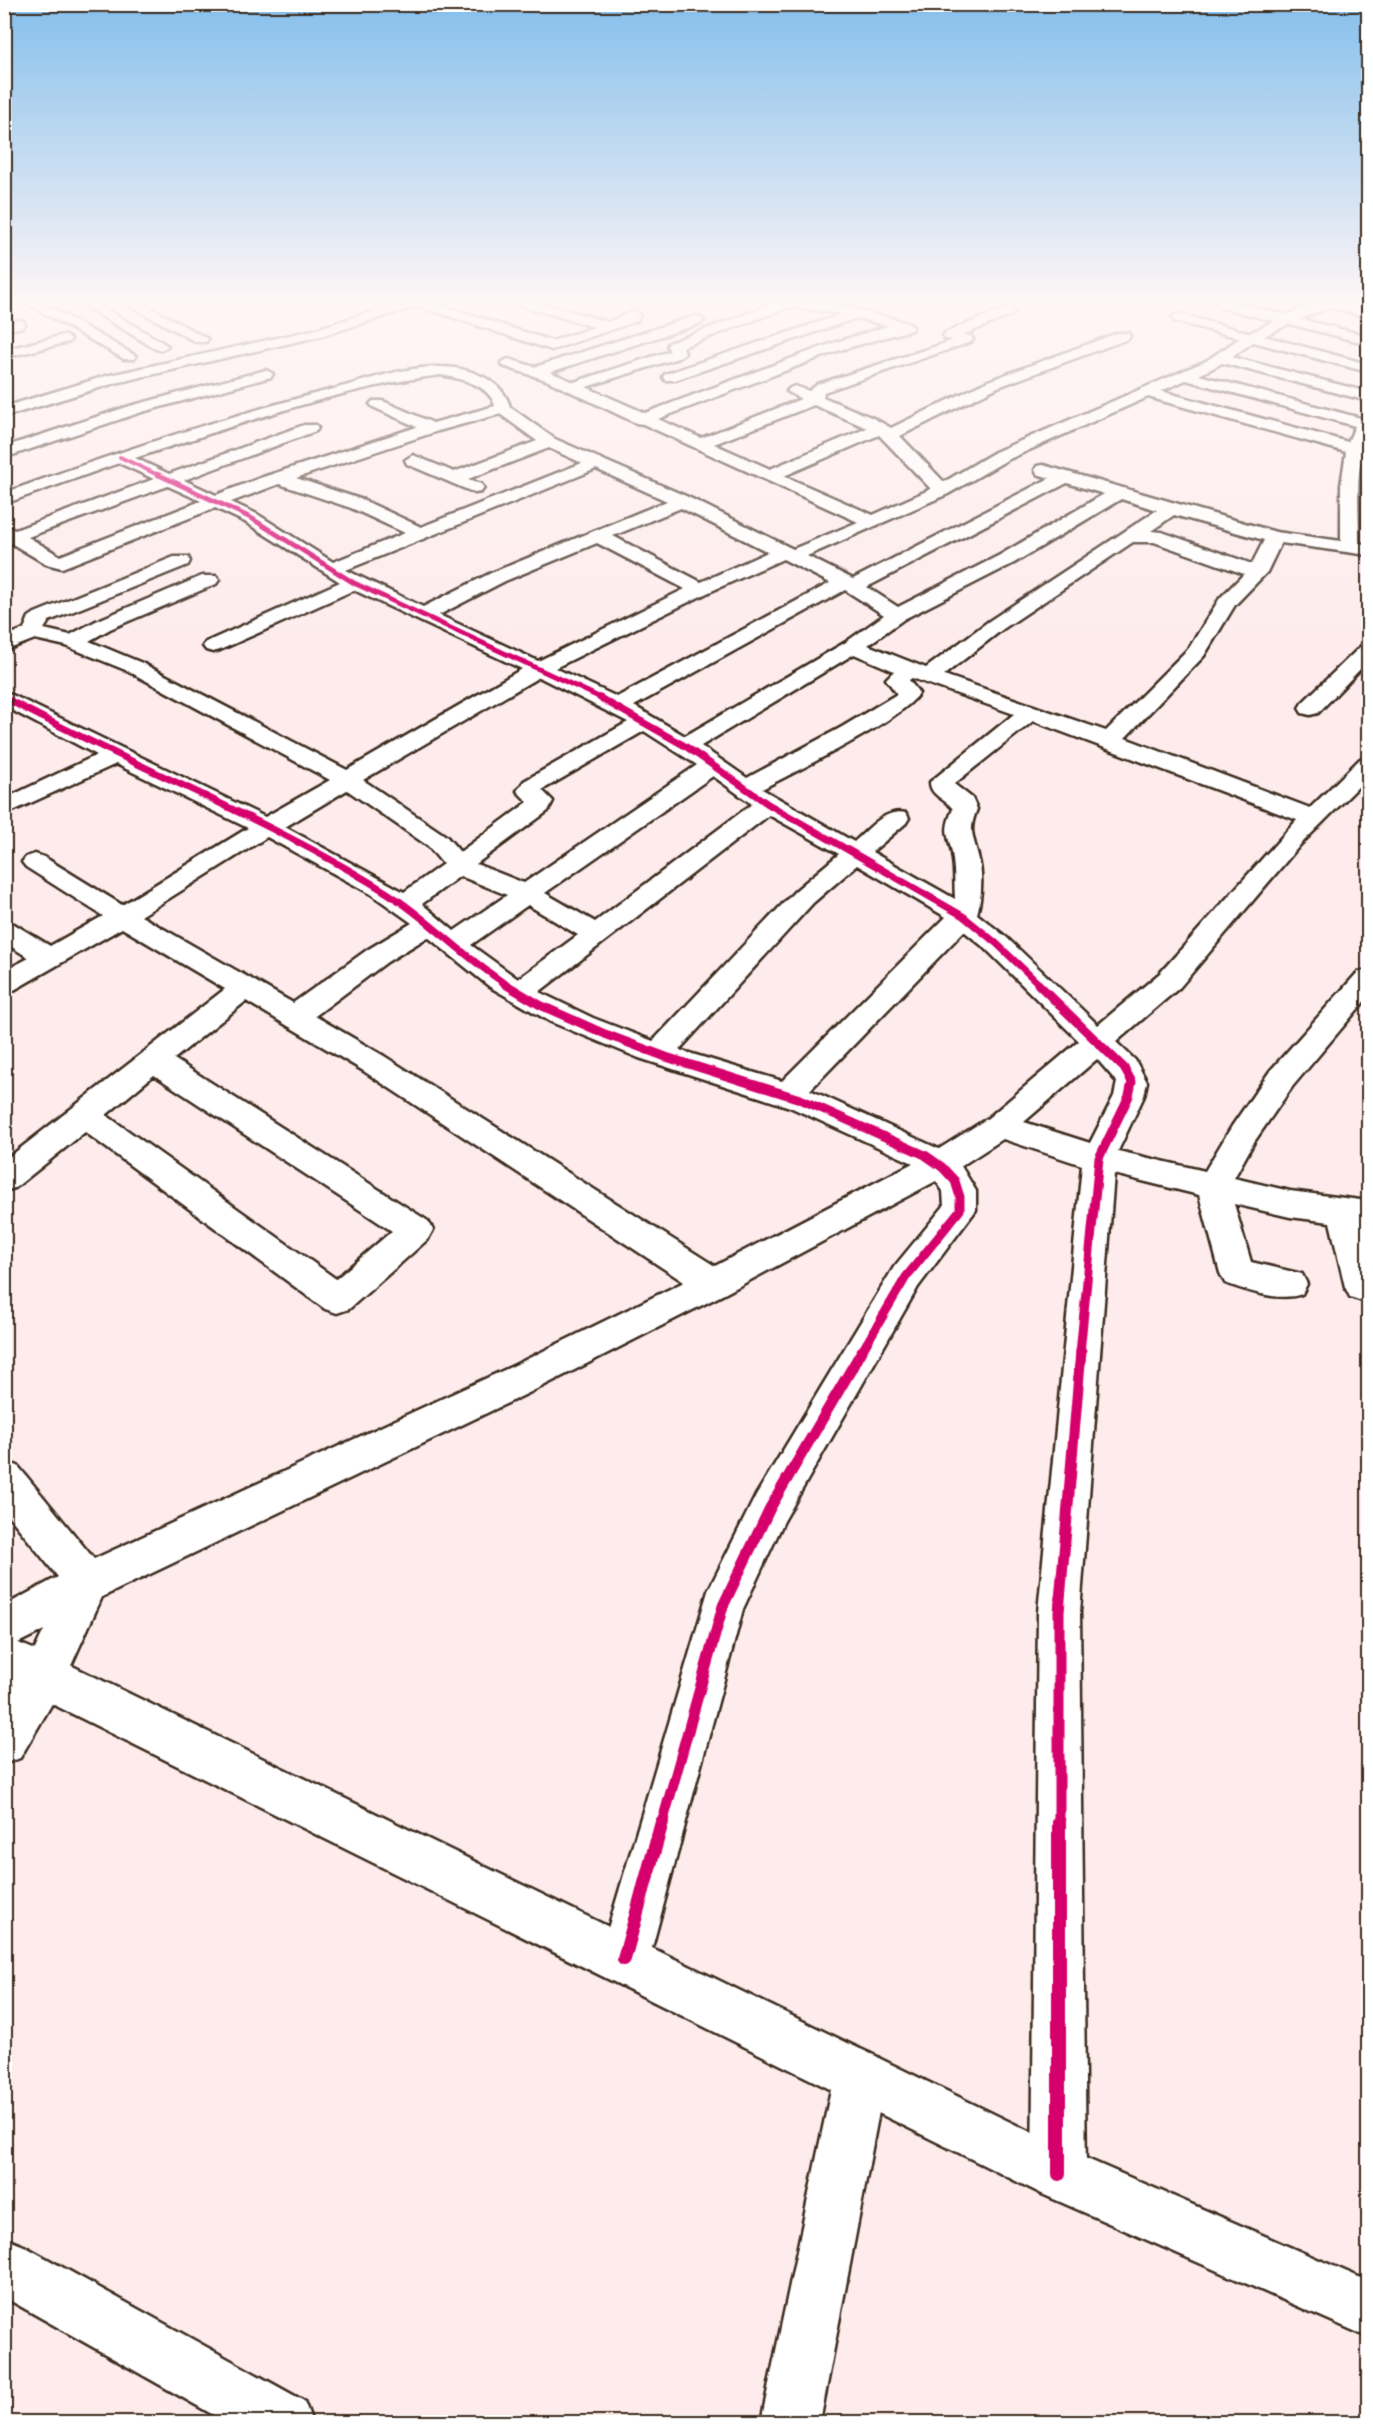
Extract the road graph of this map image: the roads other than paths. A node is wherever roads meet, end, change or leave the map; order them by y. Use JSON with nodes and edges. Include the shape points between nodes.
{"nodes":[{"id":1,"x":120,"y":414,"type":"edge"},
{"id":2,"x":255,"y":414,"type":"edge"},
{"id":3,"x":274,"y":414,"type":"edge"},
{"id":4,"x":401,"y":414,"type":"edge"},
{"id":5,"x":483,"y":414,"type":"edge"},
{"id":6,"x":510,"y":414,"type":"edge"},
{"id":7,"x":630,"y":414,"type":"edge"},
{"id":8,"x":657,"y":414,"type":"edge"},
{"id":9,"x":776,"y":414,"type":"edge"},
{"id":10,"x":853,"y":414,"type":"edge"},
{"id":11,"x":925,"y":414,"type":"edge"},
{"id":12,"x":1096,"y":414,"type":"edge"},
{"id":13,"x":1267,"y":414,"type":"edge"},
{"id":14,"x":1307,"y":414,"type":"edge"},
{"id":15,"x":642,"y":420,"type":"junction"},
{"id":16,"x":432,"y":428,"type":"junction"},
{"id":17,"x":885,"y":432,"type":"junction"},
{"id":18,"x":1363,"y":432,"type":"edge"},
{"id":19,"x":341,"y":442,"type":"dead end"},
{"id":20,"x":549,"y":442,"type":"junction"},
{"id":21,"x":698,"y":445,"type":"junction"},
{"id":22,"x":363,"y":452,"type":"junction"},
{"id":23,"x":4,"y":453,"type":"edge"},
{"id":24,"x":1001,"y":456,"type":"junction"},
{"id":25,"x":120,"y":457,"type":"junction"},
{"id":26,"x":413,"y":460,"type":"dead end"},
{"id":27,"x":598,"y":462,"type":"junction"},
{"id":28,"x":1350,"y":472,"type":"junction"},
{"id":29,"x":769,"y":476,"type":"junction"},
{"id":30,"x":1368,"y":476,"type":"edge"},
{"id":31,"x":1065,"y":477,"type":"junction"},
{"id":32,"x":279,"y":478,"type":"junction"},
{"id":33,"x":454,"y":478,"type":"junction"},
{"id":34,"x":169,"y":480,"type":"junction"},
{"id":35,"x":942,"y":490,"type":"junction"},
{"id":36,"x":1119,"y":493,"type":"junction"},
{"id":37,"x":4,"y":499,"type":"edge"},
{"id":38,"x":503,"y":501,"type":"junction"},
{"id":39,"x":682,"y":501,"type":"junction"},
{"id":40,"x":216,"y":502,"type":"junction"},
{"id":41,"x":1171,"y":509,"type":"junction"},
{"id":42,"x":873,"y":522,"type":"junction"},
{"id":43,"x":10,"y":533,"type":"edge"},
{"id":44,"x":419,"y":533,"type":"junction"},
{"id":45,"x":599,"y":536,"type":"junction"},
{"id":46,"x":1131,"y":537,"type":"junction"},
{"id":47,"x":1275,"y":537,"type":"junction"},
{"id":48,"x":1350,"y":546,"type":"junction"},
{"id":49,"x":1368,"y":550,"type":"edge"},
{"id":50,"x":789,"y":553,"type":"junction"},
{"id":51,"x":181,"y":561,"type":"dead end"},
{"id":52,"x":332,"y":569,"type":"junction"},
{"id":53,"x":1257,"y":572,"type":"junction"},
{"id":54,"x":209,"y":580,"type":"dead end"},
{"id":55,"x":354,"y":583,"type":"junction"},
{"id":56,"x":849,"y":585,"type":"junction"},
{"id":57,"x":700,"y":589,"type":"junction"},
{"id":58,"x":423,"y":615,"type":"junction"},
{"id":59,"x":897,"y":615,"type":"junction"},
{"id":60,"x":33,"y":632,"type":"junction"},
{"id":61,"x":73,"y":642,"type":"junction"},
{"id":62,"x":4,"y":645,"type":"edge"},
{"id":63,"x":213,"y":646,"type":"dead end"},
{"id":64,"x":853,"y":646,"type":"junction"},
{"id":65,"x":1368,"y":650,"type":"edge"},
{"id":66,"x":539,"y":668,"type":"junction"},
{"id":67,"x":919,"y":673,"type":"junction"},
{"id":68,"x":9,"y":703,"type":"edge"},
{"id":69,"x":618,"y":706,"type":"junction"},
{"id":70,"x":1310,"y":708,"type":"dead end"},
{"id":71,"x":1031,"y":712,"type":"junction"},
{"id":72,"x":644,"y":722,"type":"junction"},
{"id":73,"x":1110,"y":740,"type":"junction"},
{"id":74,"x":685,"y":746,"type":"junction"},
{"id":75,"x":117,"y":754,"type":"junction"},
{"id":76,"x":1368,"y":764,"type":"edge"},
{"id":77,"x":713,"y":765,"type":"junction"},
{"id":78,"x":347,"y":780,"type":"junction"},
{"id":79,"x":746,"y":788,"type":"junction"},
{"id":80,"x":768,"y":804,"type":"junction"},
{"id":81,"x":4,"y":808,"type":"edge"},
{"id":82,"x":897,"y":818,"type":"dead end"},
{"id":83,"x":1314,"y":818,"type":"junction"},
{"id":84,"x":266,"y":827,"type":"junction"},
{"id":85,"x":856,"y":853,"type":"junction"},
{"id":86,"x":35,"y":862,"type":"dead end"},
{"id":87,"x":459,"y":866,"type":"junction"},
{"id":88,"x":527,"y":894,"type":"junction"},
{"id":89,"x":405,"y":904,"type":"junction"},
{"id":90,"x":121,"y":916,"type":"junction"},
{"id":91,"x":963,"y":916,"type":"junction"},
{"id":92,"x":430,"y":924,"type":"junction"},
{"id":93,"x":4,"y":930,"type":"edge"},
{"id":94,"x":597,"y":934,"type":"junction"},
{"id":95,"x":453,"y":944,"type":"junction"},
{"id":96,"x":49,"y":958,"type":"junction"},
{"id":97,"x":1368,"y":979,"type":"edge"},
{"id":98,"x":4,"y":983,"type":"edge"},
{"id":99,"x":243,"y":989,"type":"junction"},
{"id":100,"x":519,"y":993,"type":"junction"},
{"id":101,"x":295,"y":1016,"type":"junction"},
{"id":102,"x":1097,"y":1043,"type":"junction"},
{"id":103,"x":658,"y":1054,"type":"junction"},
{"id":104,"x":153,"y":1059,"type":"junction"},
{"id":105,"x":788,"y":1094,"type":"junction"},
{"id":106,"x":84,"y":1115,"type":"junction"},
{"id":107,"x":999,"y":1126,"type":"junction"},
{"id":108,"x":1099,"y":1158,"type":"junction"},
{"id":109,"x":940,"y":1164,"type":"junction"},
{"id":110,"x":4,"y":1179,"type":"edge"},
{"id":111,"x":1213,"y":1186,"type":"junction"},
{"id":112,"x":1356,"y":1213,"type":"edge"},
{"id":113,"x":714,"y":1283,"type":"junction"},
{"id":114,"x":1290,"y":1284,"type":"dead end"},
{"id":115,"x":1362,"y":1287,"type":"dead end"},
{"id":116,"x":4,"y":1479,"type":"edge"},
{"id":117,"x":88,"y":1583,"type":"junction"},
{"id":118,"x":4,"y":1629,"type":"edge"},
{"id":119,"x":25,"y":1666,"type":"edge"},
{"id":120,"x":4,"y":1742,"type":"edge"},
{"id":121,"x":624,"y":1959,"type":"junction"},
{"id":122,"x":860,"y":2075,"type":"junction"},
{"id":123,"x":1059,"y":2174,"type":"junction"},
{"id":124,"x":4,"y":2266,"type":"edge"},
{"id":125,"x":1368,"y":2309,"type":"edge"},
{"id":126,"x":283,"y":2422,"type":"edge"},
{"id":127,"x":790,"y":2422,"type":"edge"}],
"edges":[{"from":1,"to":23,"type":"street"},
{"from":2,"to":25,"type":"street"},
{"from":3,"to":34,"type":"street","via":[[315,430]]},
{"from":4,"to":16,"type":"street"},
{"from":5,"to":16,"type":"street"},
{"from":6,"to":20,"type":"street"},
{"from":7,"to":15,"type":"street"},
{"from":8,"to":15,"type":"street"},
{"from":9,"to":21,"type":"street"},
{"from":10,"to":17,"type":"street"},
{"from":11,"to":17,"type":"street"},
{"from":12,"to":24,"type":"street"},
{"from":13,"to":18,"type":"street"},
{"from":14,"to":18,"type":"street"},
{"from":15,"to":21,"type":"street"},
{"from":16,"to":22,"type":"street"},
{"from":17,"to":29,"type":"street"},
{"from":17,"to":35,"type":"street"},
{"from":18,"to":28,"type":"street"},
{"from":19,"to":22,"type":"street"},
{"from":20,"to":27,"type":"street"},
{"from":20,"to":33,"type":"street"},
{"from":21,"to":29,"type":"street"},
{"from":22,"to":32,"type":"street"},
{"from":24,"to":31,"type":"street"},
{"from":24,"to":35,"type":"street"},
{"from":25,"to":34,"type":"street"},
{"from":25,"to":37,"type":"street"},
{"from":26,"to":33,"type":"street"},
{"from":27,"to":38,"type":"street"},
{"from":27,"to":39,"type":"street"},
{"from":28,"to":30,"type":"street"},
{"from":28,"to":48,"type":"street"},
{"from":29,"to":42,"type":"street"},
{"from":31,"to":36,"type":"street"},
{"from":31,"to":56,"type":"street"},
{"from":32,"to":40,"type":"street"},
{"from":32,"to":44,"type":"street","via":[[365,507]]},
{"from":33,"to":38,"type":"street"},
{"from":34,"to":40,"type":"street"},
{"from":34,"to":43,"type":"street"},
{"from":35,"to":42,"type":"street"},
{"from":36,"to":41,"type":"street"},
{"from":36,"to":59,"type":"street","via":[[986,570]]},
{"from":38,"to":44,"type":"street"},
{"from":39,"to":45,"type":"street"},
{"from":39,"to":50,"type":"street"},
{"from":40,"to":43,"type":"street","via":[[62,562]]},
{"from":40,"to":52,"type":"street","via":[[251,518]]},
{"from":41,"to":46,"type":"street"},
{"from":41,"to":47,"type":"street"},
{"from":42,"to":50,"type":"street"},
{"from":44,"to":52,"type":"street"},
{"from":45,"to":57,"type":"street"},
{"from":45,"to":58,"type":"street","via":[[498,577]]},
{"from":46,"to":53,"type":"street","via":[[1156,536]]},
{"from":46,"to":67,"type":"street"},
{"from":47,"to":48,"type":"street"},
{"from":47,"to":53,"type":"street"},
{"from":48,"to":49,"type":"street"},
{"from":50,"to":56,"type":"street"},
{"from":50,"to":57,"type":"street"},
{"from":51,"to":60,"type":"street","via":[[42,617],[36,621]]},
{"from":52,"to":55,"type":"street"},
{"from":53,"to":73,"type":"street","via":[[1227,602],[1197,652]]},
{"from":54,"to":61,"type":"street","via":[[103,625]]},
{"from":55,"to":58,"type":"street"},
{"from":55,"to":63,"type":"street"},
{"from":56,"to":59,"type":"street"},
{"from":56,"to":69,"type":"street"},
{"from":57,"to":66,"type":"street"},
{"from":58,"to":66,"type":"street"},
{"from":59,"to":64,"type":"street"},
{"from":60,"to":61,"type":"street"},
{"from":60,"to":62,"type":"street"},
{"from":61,"to":78,"type":"street","via":[[135,667]]},
{"from":64,"to":67,"type":"street"},
{"from":64,"to":74,"type":"street"},
{"from":65,"to":70,"type":"street"},
{"from":66,"to":69,"type":"street"},
{"from":66,"to":78,"type":"street"},
{"from":67,"to":71,"type":"street"},
{"from":67,"to":79,"type":"street","via":[[897,679],[908,693],[905,698]]},
{"from":68,"to":75,"type":"street"},
{"from":69,"to":72,"type":"street"},
{"from":71,"to":73,"type":"street"},
{"from":71,"to":91,"type":"street","via":[[942,782],[942,788],[963,803],[964,809],[959,823],[959,838],[966,857],[968,900]]},
{"from":72,"to":74,"type":"street"},
{"from":72,"to":87,"type":"street","via":[[532,786],[529,791],[541,801],[539,806]]},
{"from":73,"to":83,"type":"street"},
{"from":74,"to":77,"type":"street"},
{"from":75,"to":81,"type":"street"},
{"from":75,"to":84,"type":"street"},
{"from":76,"to":83,"type":"street"},
{"from":77,"to":79,"type":"street"},
{"from":77,"to":88,"type":"street"},
{"from":78,"to":84,"type":"street"},
{"from":78,"to":87,"type":"street","via":[[437,841]]},
{"from":79,"to":80,"type":"street"},
{"from":80,"to":85,"type":"street"},
{"from":80,"to":94,"type":"street"},
{"from":82,"to":85,"type":"street"},
{"from":83,"to":102,"type":"street","via":[[1170,980]]},
{"from":84,"to":89,"type":"street"},
{"from":84,"to":90,"type":"street"},
{"from":85,"to":91,"type":"street"},
{"from":85,"to":103,"type":"street","via":[[804,897]]},
{"from":86,"to":90,"type":"street"},
{"from":87,"to":88,"type":"street"},
{"from":87,"to":89,"type":"street"},
{"from":88,"to":94,"type":"street"},
{"from":88,"to":95,"type":"street"},
{"from":89,"to":92,"type":"street"},
{"from":90,"to":96,"type":"street"},
{"from":90,"to":99,"type":"street"},
{"from":91,"to":102,"type":"street"},
{"from":91,"to":105,"type":"street"},
{"from":92,"to":95,"type":"street"},
{"from":92,"to":101,"type":"street","via":[[377,956]]},
{"from":93,"to":96,"type":"street"},
{"from":94,"to":100,"type":"street"},
{"from":95,"to":100,"type":"street"},
{"from":96,"to":98,"type":"street"},
{"from":97,"to":111,"type":"street","via":[[1281,1078]]},
{"from":99,"to":101,"type":"street"},
{"from":99,"to":104,"type":"street"},
{"from":100,"to":103,"type":"street","via":[[603,1035]]},
{"from":101,"to":113,"type":"street"},
{"from":102,"to":107,"type":"street"},
{"from":102,"to":108,"type":"street","via":[[1124,1068],[1132,1082]]},
{"from":103,"to":105,"type":"street"},
{"from":104,"to":106,"type":"street"},
{"from":104,"to":106,"type":"street","via":[[416,1230],[337,1299]]},
{"from":105,"to":109,"type":"street","via":[[852,1120]]},
{"from":106,"to":110,"type":"street"},
{"from":107,"to":108,"type":"street"},
{"from":107,"to":109,"type":"street"},
{"from":108,"to":111,"type":"street"},
{"from":108,"to":123,"type":"street","via":[[1059,1612]]},
{"from":109,"to":113,"type":"street"},
{"from":109,"to":121,"type":"street","via":[[959,1186],[960,1210],[906,1277],[770,1508],[723,1606]]},
{"from":111,"to":112,"type":"street","via":[[1290,1204]]},
{"from":111,"to":114,"type":"street","via":[[1237,1273]]},
{"from":112,"to":115,"type":"street"},
{"from":113,"to":117,"type":"street","via":[[528,1376]]},
{"from":116,"to":117,"type":"street"},
{"from":117,"to":118,"type":"street"},
{"from":117,"to":119,"type":"street"},
{"from":119,"to":120,"type":"street"},
{"from":119,"to":121,"type":"street"},
{"from":121,"to":122,"type":"street"},
{"from":122,"to":123,"type":"street"},
{"from":122,"to":127,"type":"street"},
{"from":123,"to":125,"type":"street"},
{"from":124,"to":126,"type":"street"}]}
